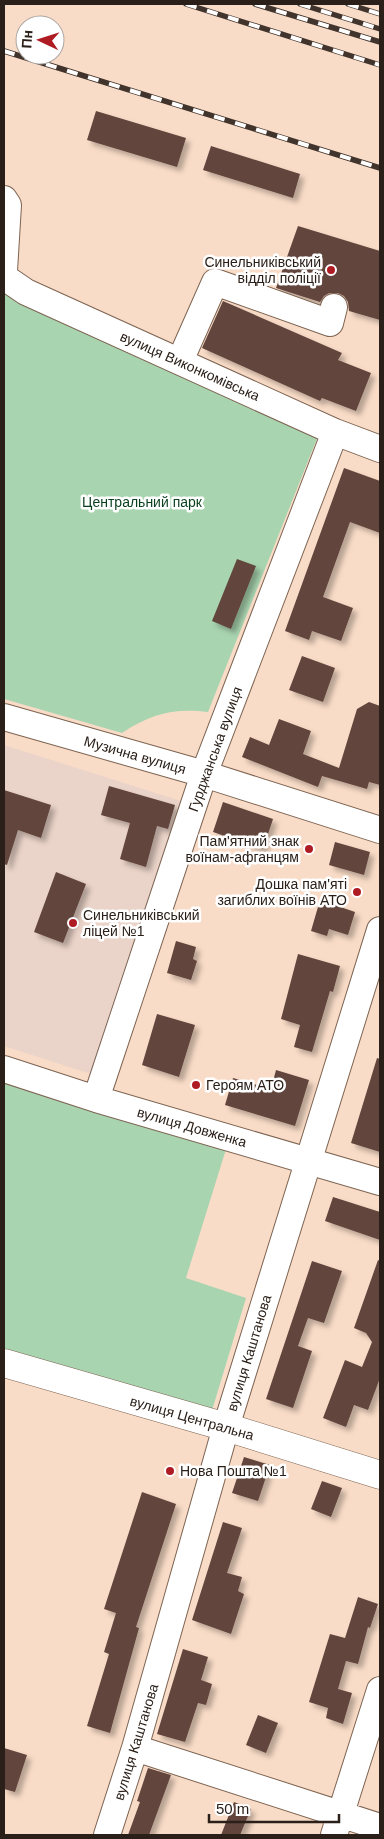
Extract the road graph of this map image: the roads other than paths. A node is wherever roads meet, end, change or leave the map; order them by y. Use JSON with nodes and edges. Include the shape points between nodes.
{"nodes":[{"id":1,"x":4,"y":199,"type":"edge"},
{"id":2,"x":4,"y":271,"type":"edge"},
{"id":3,"x":4,"y":277,"type":"edge"},
{"id":4,"x":334,"y":306,"type":"dead end"},
{"id":5,"x":180,"y":361,"type":"junction"},
{"id":6,"x":335,"y":432,"type":"junction"},
{"id":7,"x":380,"y":449,"type":"edge"},
{"id":8,"x":4,"y":717,"type":"edge"},
{"id":9,"x":204,"y":774,"type":"junction"},
{"id":10,"x":380,"y":830,"type":"edge"},
{"id":11,"x":380,"y":930,"type":"edge"},
{"id":12,"x":4,"y":1069,"type":"edge"},
{"id":13,"x":96,"y":1099,"type":"junction"},
{"id":14,"x":308,"y":1161,"type":"junction"},
{"id":15,"x":380,"y":1182,"type":"edge"},
{"id":16,"x":4,"y":1363,"type":"edge"},
{"id":17,"x":226,"y":1427,"type":"junction"},
{"id":18,"x":380,"y":1475,"type":"edge"},
{"id":19,"x":380,"y":1690,"type":"edge"},
{"id":20,"x":135,"y":1748,"type":"junction"},
{"id":21,"x":337,"y":1825,"type":"edge"},
{"id":22,"x":380,"y":1827,"type":"edge"},
{"id":23,"x":108,"y":1835,"type":"edge"}],
"edges":[{"from":1,"to":2,"type":"street","via":[[8,205]]},
{"from":3,"to":5,"type":"street","name":"вулиця Виконкомівська","via":[[26,292]]},
{"from":4,"to":5,"type":"street","via":[[330,323],[215,282]]},
{"from":5,"to":6,"type":"street","name":"вулиця Виконкомівська"},
{"from":6,"to":7,"type":"street","name":"вулиця Виконкомівська"},
{"from":6,"to":9,"type":"street","name":"Гурджанська вулиця"},
{"from":8,"to":9,"type":"street","name":"Музична вулиця"},
{"from":9,"to":10,"type":"street","name":"Музична вулиця"},
{"from":9,"to":13,"type":"street","name":"Гурджанська вулиця"},
{"from":11,"to":14,"type":"street","name":"вулиця Каштанова"},
{"from":12,"to":13,"type":"street","name":"вулиця Довженка"},
{"from":13,"to":14,"type":"street","name":"вулиця Довженка"},
{"from":14,"to":15,"type":"street","name":"вулиця Довженка"},
{"from":14,"to":17,"type":"street","name":"вулиця Каштанова"},
{"from":16,"to":17,"type":"main road","name":"вулиця Центральна"},
{"from":17,"to":18,"type":"main road","name":"вулиця Центральна"},
{"from":17,"to":20,"type":"street","name":"вулиця Каштанова"},
{"from":19,"to":21,"type":"street"},
{"from":20,"to":21,"type":"street"},
{"from":20,"to":23,"type":"street","name":"вулиця Каштанова"},
{"from":21,"to":22,"type":"street"}]}
